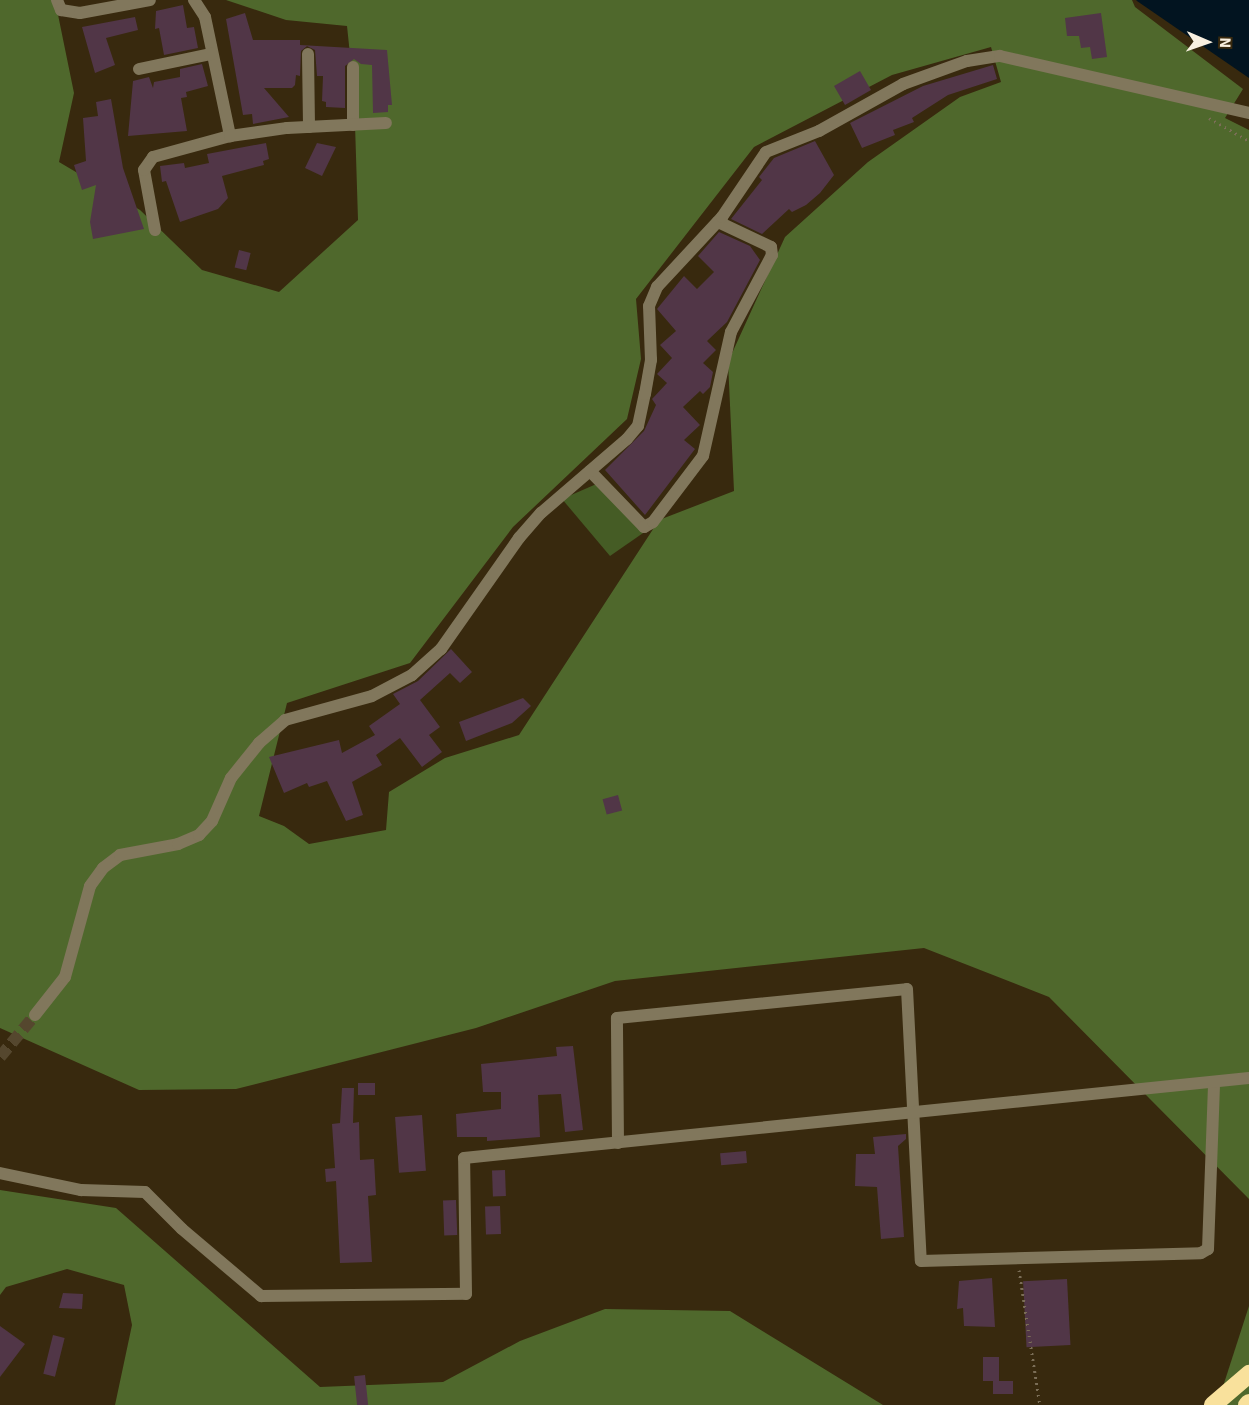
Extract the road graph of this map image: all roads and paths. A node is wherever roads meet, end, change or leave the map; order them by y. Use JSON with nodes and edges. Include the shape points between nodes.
{"nodes":[{"id":1,"x":57,"y":0,"type":"edge"},
{"id":2,"x":150,"y":0,"type":"edge"},
{"id":3,"x":194,"y":0,"type":"edge"},
{"id":4,"x":211,"y":54,"type":"junction"},
{"id":5,"x":308,"y":54,"type":"dead end"},
{"id":6,"x":352,"y":68,"type":"dead end"},
{"id":7,"x":139,"y":69,"type":"dead end"},
{"id":8,"x":1246,"y":107,"type":"edge"},
{"id":9,"x":386,"y":123,"type":"dead end"},
{"id":10,"x":353,"y":125,"type":"junction"},
{"id":11,"x":309,"y":127,"type":"junction"},
{"id":12,"x":230,"y":136,"type":"junction"},
{"id":13,"x":718,"y":222,"type":"junction"},
{"id":14,"x":155,"y":230,"type":"dead end"},
{"id":15,"x":590,"y":471,"type":"junction"},
{"id":16,"x":35,"y":1015,"type":"tunnel mouth"},
{"id":17,"x":1249,"y":1078,"type":"edge"},
{"id":18,"x":1214,"y":1082,"type":"junction"},
{"id":19,"x":913,"y":1113,"type":"junction"},
{"id":20,"x":618,"y":1143,"type":"junction"},
{"id":21,"x":0,"y":1173,"type":"edge"},
{"id":22,"x":1017,"y":1259,"type":"junction"},
{"id":23,"x":1249,"y":1374,"type":"edge"},
{"id":24,"x":1040,"y":1405,"type":"edge"},
{"id":25,"x":1213,"y":1405,"type":"edge"}],
"edges":[{"from":1,"to":2,"type":"street","via":[[61,10],[80,13]]},
{"from":3,"to":4,"type":"street","via":[[205,17]]},
{"from":4,"to":7,"type":"street"},
{"from":4,"to":12,"type":"street"},
{"from":5,"to":11,"type":"street"},
{"from":6,"to":10,"type":"street"},
{"from":8,"to":13,"type":"street","via":[[1000,56],[967,61],[903,84],[819,131],[766,152]]},
{"from":9,"to":10,"type":"street"},
{"from":10,"to":11,"type":"street"},
{"from":11,"to":12,"type":"street"},
{"from":12,"to":14,"type":"street","via":[[153,157],[144,170]]},
{"from":13,"to":15,"type":"street","via":[[657,287],[649,306],[651,360],[638,426]]},
{"from":13,"to":15,"type":"street","via":[[771,247],[772,255],[730,332],[703,456],[653,522],[644,527]]},
{"from":15,"to":16,"type":"street","via":[[519,538],[441,649],[412,675],[372,696],[285,720],[258,743],[231,778],[212,821],[198,835],[178,844],[120,855],[103,868],[90,886],[65,977]]},
{"from":17,"to":18,"type":"street"},
{"from":18,"to":19,"type":"street"},
{"from":18,"to":22,"type":"street","via":[[1208,1249],[1201,1253]]},
{"from":19,"to":20,"type":"street"},
{"from":19,"to":20,"type":"street","via":[[907,989],[864,992],[617,1018]]},
{"from":19,"to":22,"type":"street","via":[[921,1261]]},
{"from":20,"to":21,"type":"street","via":[[464,1158],[466,1294],[261,1296],[145,1192],[81,1190]]},
{"from":22,"to":24,"type":"path"},
{"from":23,"to":25,"type":"highway"}]}
